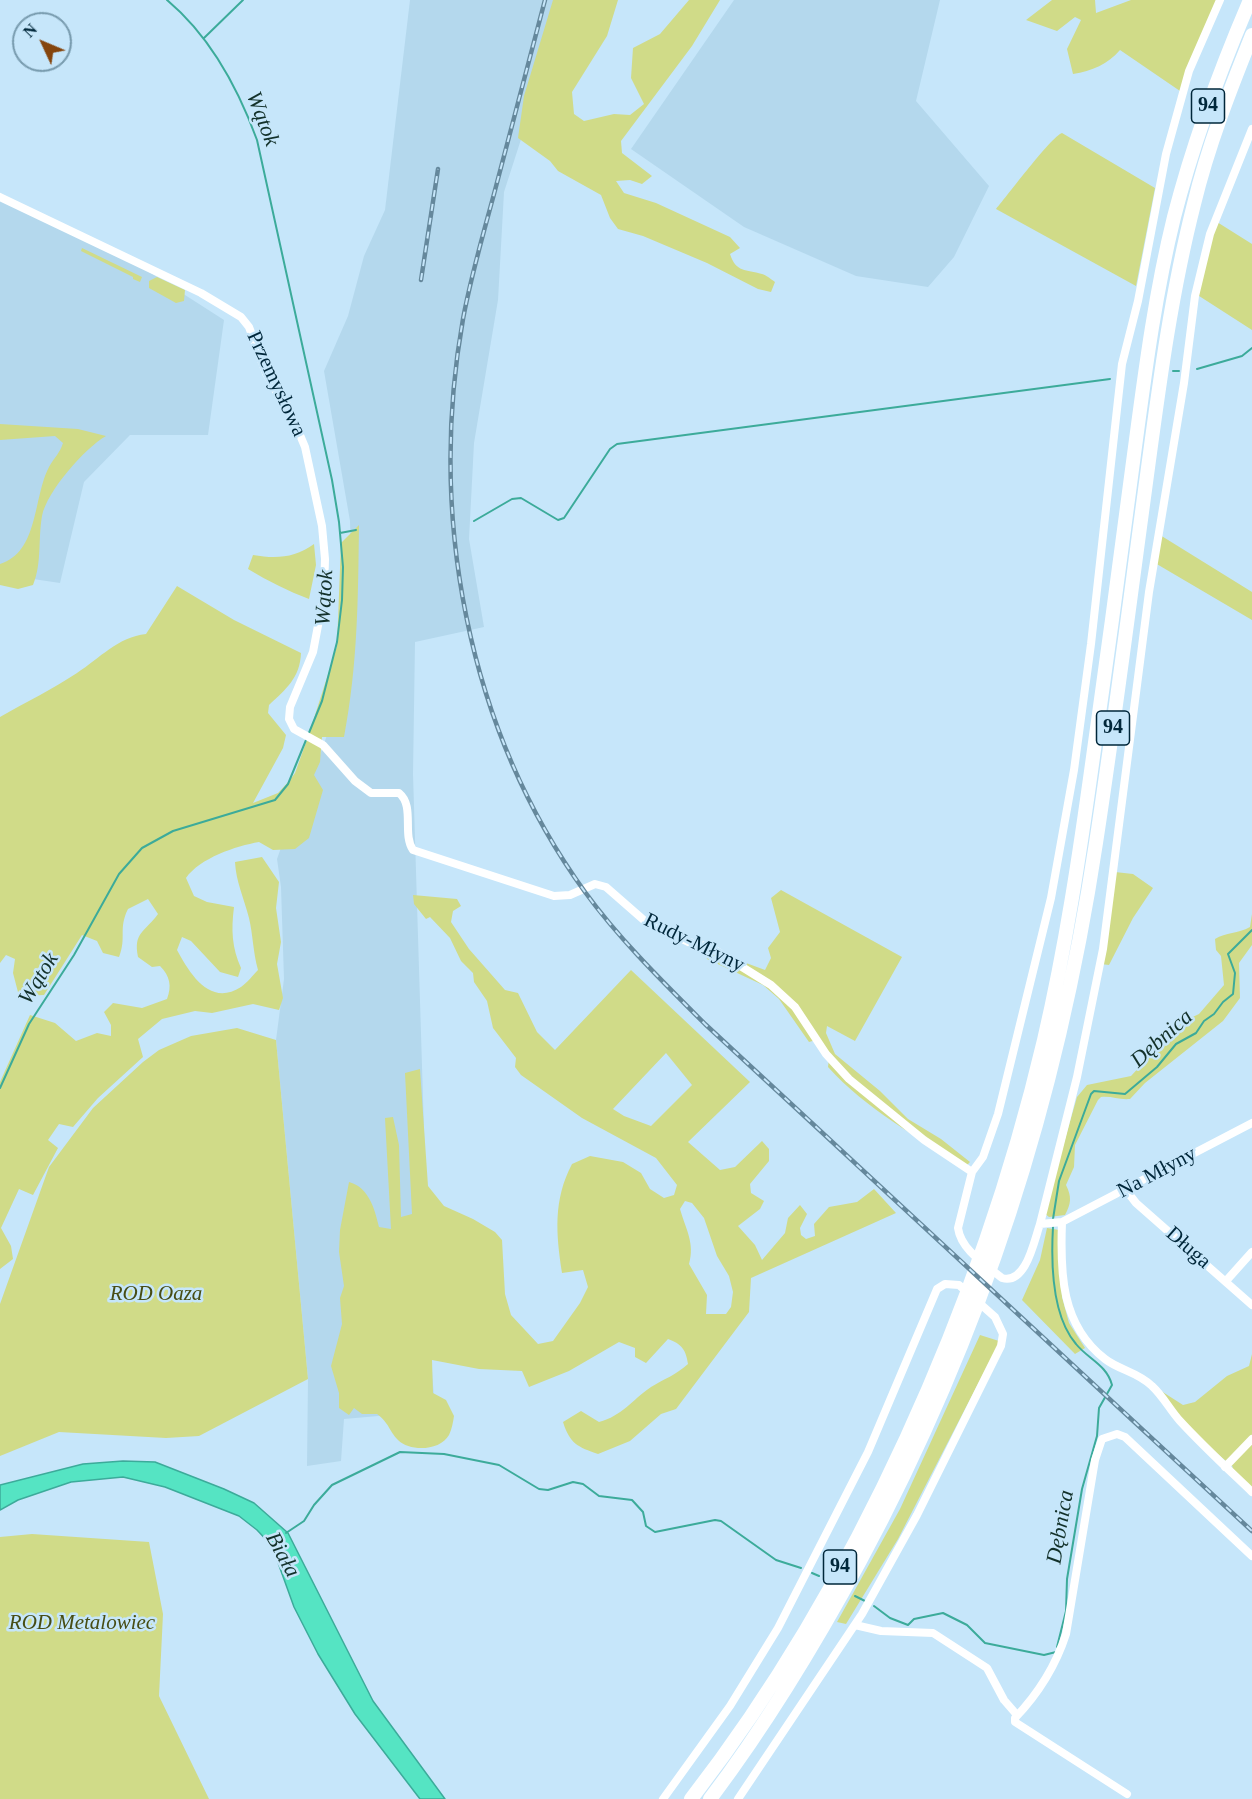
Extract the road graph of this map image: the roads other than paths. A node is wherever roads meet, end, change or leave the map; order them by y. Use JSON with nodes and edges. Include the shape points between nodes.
{"nodes":[{"id":1,"x":1220,"y":0,"type":"edge"},
{"id":2,"x":1250,"y":0,"type":"edge"},
{"id":3,"x":1252,"y":35,"type":"edge"},
{"id":4,"x":1252,"y":129,"type":"edge"},
{"id":5,"x":0,"y":196,"type":"edge"},
{"id":6,"x":340,"y":763,"type":"joint"},
{"id":7,"x":1252,"y":1123,"type":"edge"},
{"id":8,"x":972,"y":1172,"type":"junction"},
{"id":9,"x":1126,"y":1190,"type":"junction"},
{"id":10,"x":1062,"y":1222,"type":"junction"},
{"id":11,"x":1040,"y":1224,"type":"junction"},
{"id":12,"x":1252,"y":1252,"type":"edge"},
{"id":13,"x":1226,"y":1281,"type":"junction"},
{"id":14,"x":1252,"y":1305,"type":"edge"},
{"id":15,"x":1252,"y":1438,"type":"edge"},
{"id":16,"x":1225,"y":1467,"type":"junction"},
{"id":17,"x":1252,"y":1492,"type":"edge"},
{"id":18,"x":1252,"y":1556,"type":"edge"},
{"id":19,"x":855,"y":1625,"type":"junction"},
{"id":20,"x":1017,"y":1715,"type":"junction"},
{"id":21,"x":1127,"y":1794,"type":"dead end"},
{"id":22,"x":663,"y":1799,"type":"edge"},
{"id":23,"x":691,"y":1799,"type":"edge"},
{"id":24,"x":710,"y":1799,"type":"edge"},
{"id":25,"x":738,"y":1799,"type":"edge"}],
"edges":[{"from":1,"to":8,"type":"street","via":[[1189,71],[1166,154],[1122,364],[1090,656],[1053,886],[998,1114],[983,1157]]},
{"from":2,"to":23,"type":"main road","number":"94","via":[[1207,110],[1165,261],[1062,954],[1043,1043],[1009,1167],[957,1317],[895,1463],[834,1578],[752,1712]]},
{"from":3,"to":24,"type":"main road","number":"94","via":[[1205,165],[1181,259],[1160,380],[1083,923],[1044,1103],[1000,1248],[908,1470],[848,1583],[772,1711]]},
{"from":4,"to":11,"type":"street","via":[[1210,234],[1195,296],[1148,603],[1105,939],[1077,1077]]},
{"from":5,"to":6,"type":"street","name":"Przemysłowa","via":[[201,293],[241,317],[249,327],[266,372],[287,404],[304,447],[324,548],[324,594],[319,623],[289,719],[294,729],[323,745]]},
{"from":6,"to":8,"type":"street","name":"Rudy-Młyny","via":[[371,793],[404,796],[408,843],[413,850],[554,896],[570,896],[601,885],[646,922],[688,942],[710,947],[746,968],[795,1007],[826,1054],[849,1079],[924,1140]]},
{"from":7,"to":9,"type":"street","name":"Na Młyny"},
{"from":8,"to":11,"type":"street","via":[[959,1235],[963,1244],[1002,1278],[1008,1280],[1023,1269]]},
{"from":9,"to":10,"type":"street","name":"Na Młyny"},
{"from":9,"to":13,"type":"street","name":"Długa"},
{"from":10,"to":11,"type":"street"},
{"from":10,"to":16,"type":"street","via":[[1060,1253],[1065,1298],[1080,1334],[1107,1361],[1153,1386],[1178,1419]]},
{"from":12,"to":13,"type":"street"},
{"from":13,"to":14,"type":"street","name":"Długa"},
{"from":15,"to":16,"type":"street"},
{"from":16,"to":17,"type":"street"},
{"from":18,"to":20,"type":"street","via":[[1125,1437],[1107,1435],[1099,1444],[1095,1460],[1066,1634],[1056,1660]]},
{"from":19,"to":20,"type":"street","via":[[874,1631],[933,1633],[987,1668]]},
{"from":19,"to":22,"type":"street","via":[[917,1515],[1001,1346],[1003,1334],[995,1317],[953,1283],[937,1289],[929,1304],[868,1452],[778,1628],[730,1706]]},
{"from":19,"to":25,"type":"street"},
{"from":20,"to":21,"type":"street","via":[[1015,1722],[1024,1730]]}]}
